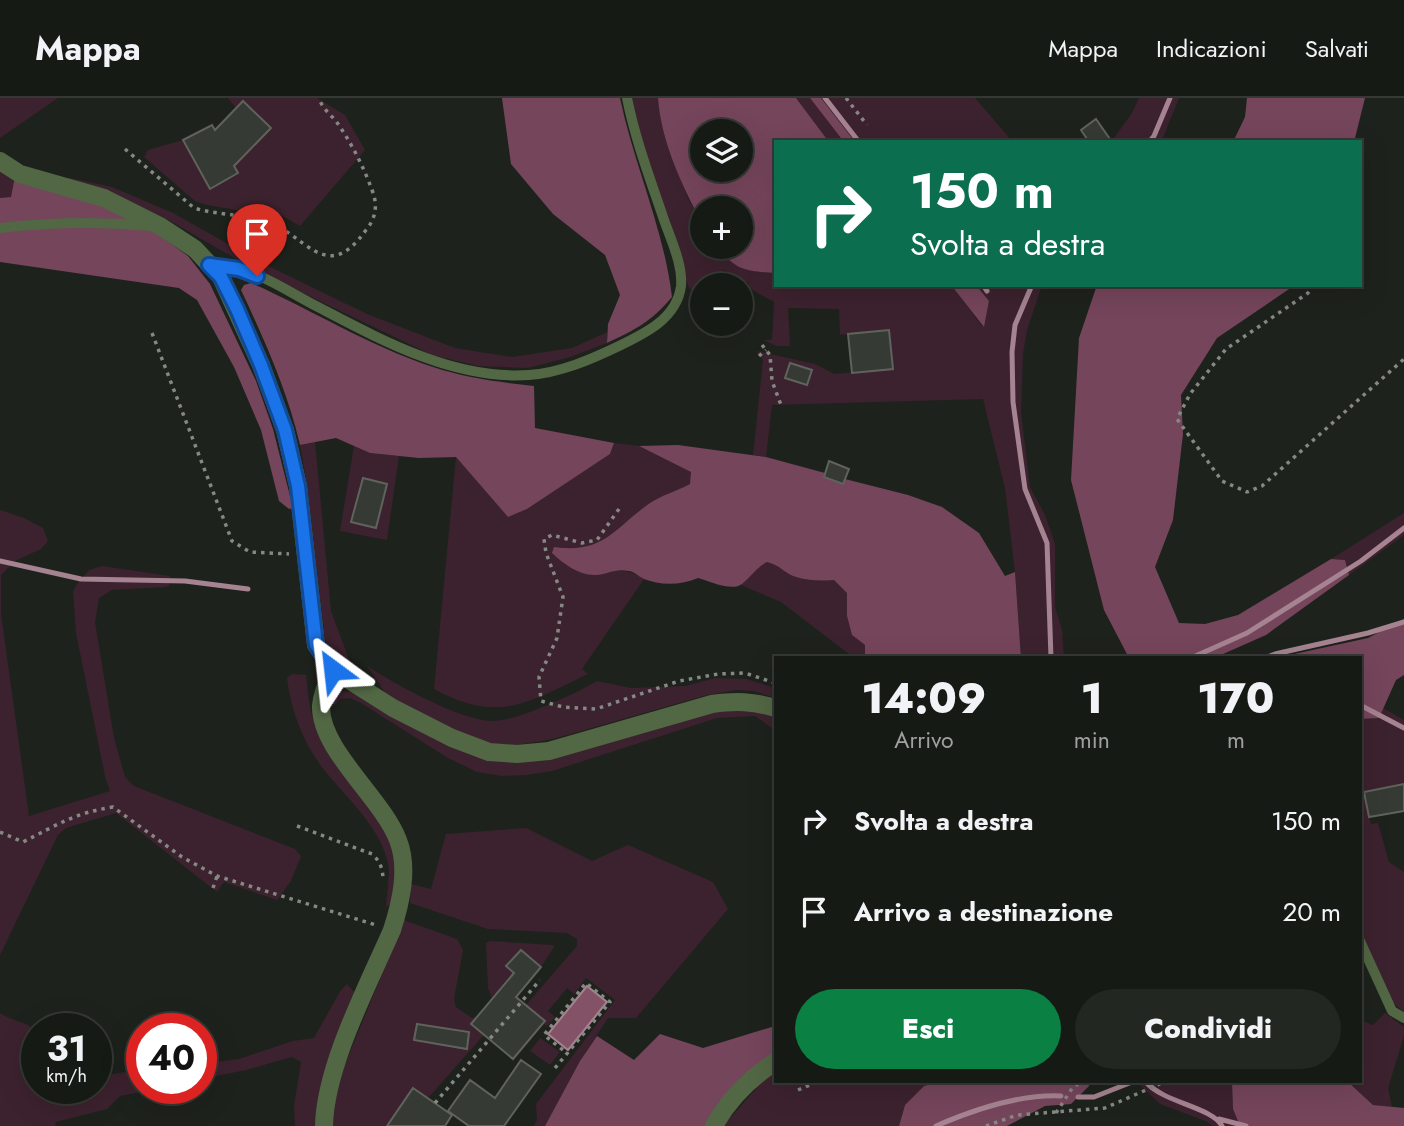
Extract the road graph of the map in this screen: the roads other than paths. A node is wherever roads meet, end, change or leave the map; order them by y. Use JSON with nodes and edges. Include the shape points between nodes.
{"nodes":[{"id":1,"x":627,"y":98,"type":"edge"},
{"id":2,"x":0,"y":161,"type":"edge"},
{"id":3,"x":160,"y":226,"type":"junction"},
{"id":4,"x":0,"y":228,"type":"edge"},
{"id":5,"x":209,"y":265,"type":"junction"},
{"id":6,"x":333,"y":670,"type":"junction"},
{"id":7,"x":774,"y":708,"type":"edge"},
{"id":8,"x":1362,"y":946,"type":"edge"},
{"id":9,"x":1404,"y":1018,"type":"edge"},
{"id":10,"x":774,"y":1063,"type":"edge"},
{"id":11,"x":324,"y":1126,"type":"edge"},
{"id":12,"x":714,"y":1126,"type":"edge"}],
"edges":[{"from":1,"to":5,"type":"lane","via":[[634,133],[678,261],[681,284],[676,302],[661,323],[586,360],[530,375],[477,372],[431,359],[362,330],[257,276]]},
{"from":2,"to":3,"type":"street","via":[[20,174],[104,198]]},
{"from":3,"to":4,"type":"lane","via":[[52,222]]},
{"from":3,"to":5,"type":"street","via":[[195,249]]},
{"from":5,"to":6,"type":"street","via":[[221,277],[237,309],[285,430],[298,486],[316,645]]},
{"from":6,"to":7,"type":"street","via":[[452,738],[508,754],[549,751],[712,704],[736,700]]},
{"from":6,"to":11,"type":"street","via":[[324,687],[324,725],[333,745],[391,826],[402,854],[401,897],[392,930],[335,1068]]},
{"from":8,"to":9,"type":"lane","via":[[1392,1011]]},
{"from":10,"to":12,"type":"street","via":[[736,1094]]}]}
